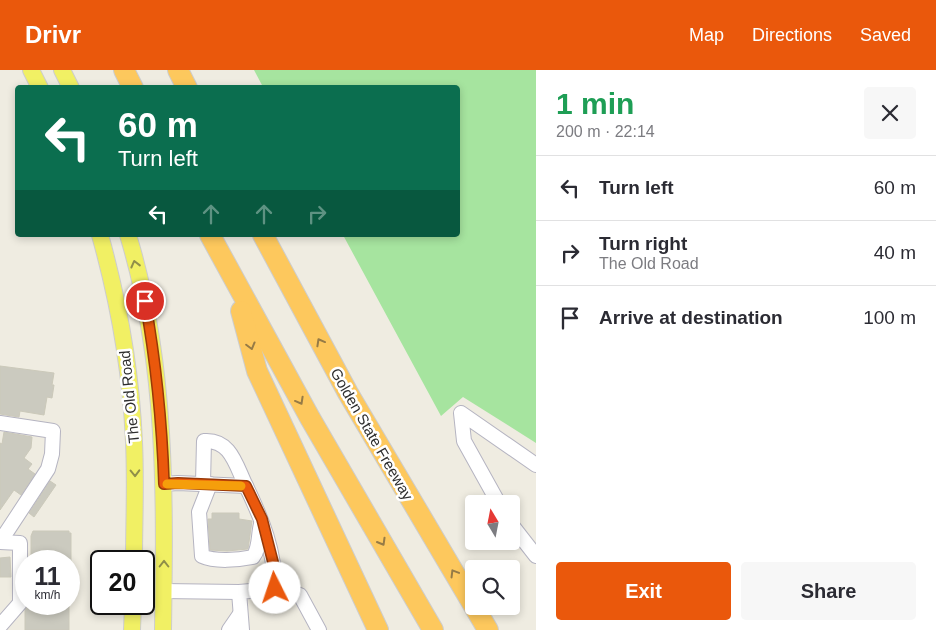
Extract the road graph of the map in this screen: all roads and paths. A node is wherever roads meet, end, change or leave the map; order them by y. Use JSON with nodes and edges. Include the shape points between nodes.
{"nodes":[{"id":1,"x":31,"y":70,"type":"edge"},
{"id":2,"x":62,"y":70,"type":"edge"},
{"id":3,"x":124,"y":70,"type":"edge"},
{"id":4,"x":178,"y":70,"type":"edge"},
{"id":5,"x":38,"y":85,"type":"edge"},
{"id":6,"x":70,"y":85,"type":"edge"},
{"id":7,"x":132,"y":85,"type":"edge"},
{"id":8,"x":186,"y":85,"type":"edge"},
{"id":9,"x":100,"y":237,"type":"edge"},
{"id":10,"x":129,"y":237,"type":"edge"},
{"id":11,"x":211,"y":237,"type":"edge"},
{"id":12,"x":264,"y":237,"type":"edge"},
{"id":13,"x":234,"y":282,"type":"junction"},
{"id":14,"x":0,"y":423,"type":"edge"},
{"id":15,"x":536,"y":465,"type":"edge"},
{"id":16,"x":164,"y":484,"type":"junction"},
{"id":17,"x":206,"y":484,"type":"junction"},
{"id":18,"x":246,"y":486,"type":"junction"},
{"id":19,"x":494,"y":495,"type":"edge"},
{"id":20,"x":262,"y":519,"type":"junction"},
{"id":21,"x":520,"y":536,"type":"edge"},
{"id":22,"x":0,"y":542,"type":"edge"},
{"id":23,"x":134,"y":550,"type":"edge"},
{"id":24,"x":536,"y":556,"type":"edge"},
{"id":25,"x":275,"y":588,"type":"junction"},
{"id":26,"x":163,"y":591,"type":"junction"},
{"id":27,"x":239,"y":592,"type":"junction"},
{"id":28,"x":240,"y":614,"type":"junction"},
{"id":29,"x":132,"y":615,"type":"edge"},
{"id":30,"x":0,"y":626,"type":"edge"},
{"id":31,"x":132,"y":630,"type":"edge"},
{"id":32,"x":163,"y":630,"type":"edge"},
{"id":33,"x":229,"y":630,"type":"edge"},
{"id":34,"x":242,"y":630,"type":"edge"},
{"id":35,"x":319,"y":630,"type":"edge"},
{"id":36,"x":378,"y":630,"type":"edge"},
{"id":37,"x":433,"y":630,"type":"edge"},
{"id":38,"x":488,"y":630,"type":"edge"}],
"edges":[{"from":1,"to":5,"type":"main road"},
{"from":2,"to":6,"type":"main road"},
{"from":3,"to":7,"type":"highway"},
{"from":4,"to":8,"type":"highway"},
{"from":9,"to":23,"type":"main road","name":"The Old Road","one_way":true,"via":[[129,379],[134,443]]},
{"from":16,"to":10,"type":"main road","name":"The Old Road","one_way":true,"via":[[155,358]]},
{"from":11,"to":13,"type":"highway"},
{"from":38,"to":12,"type":"highway","name":"Golden State Freeway","one_way":true,"via":[[348,393]]},
{"from":13,"to":36,"type":"highway","one_way":true,"via":[[257,371]]},
{"from":13,"to":37,"type":"highway","one_way":true},
{"from":14,"to":22,"type":"lane","via":[[53,431],[48,469]]},
{"from":15,"to":19,"type":"lane","via":[[461,412],[464,441]]},
{"from":16,"to":17,"type":"lane"},
{"from":26,"to":16,"type":"main road","name":"The Old Road","one_way":true},
{"from":17,"to":18,"type":"lane"},
{"from":17,"to":18,"type":"lane","via":[[204,441],[214,440],[228,449]]},
{"from":17,"to":20,"type":"lane","via":[[199,512],[202,556],[208,559],[253,557],[258,551]]},
{"from":18,"to":20,"type":"lane"},
{"from":20,"to":25,"type":"lane","via":[[275,570]]},
{"from":21,"to":24,"type":"lane"},
{"from":22,"to":30,"type":"lane","via":[[20,542],[20,604]]},
{"from":25,"to":27,"type":"lane"},
{"from":25,"to":35,"type":"lane","via":[[300,595]]},
{"from":26,"to":27,"type":"lane"},
{"from":26,"to":32,"type":"main road","name":"The Old Road"},
{"from":27,"to":28,"type":"lane"},
{"from":28,"to":33,"type":"lane"},
{"from":28,"to":34,"type":"lane"},
{"from":29,"to":31,"type":"main road"}]}
